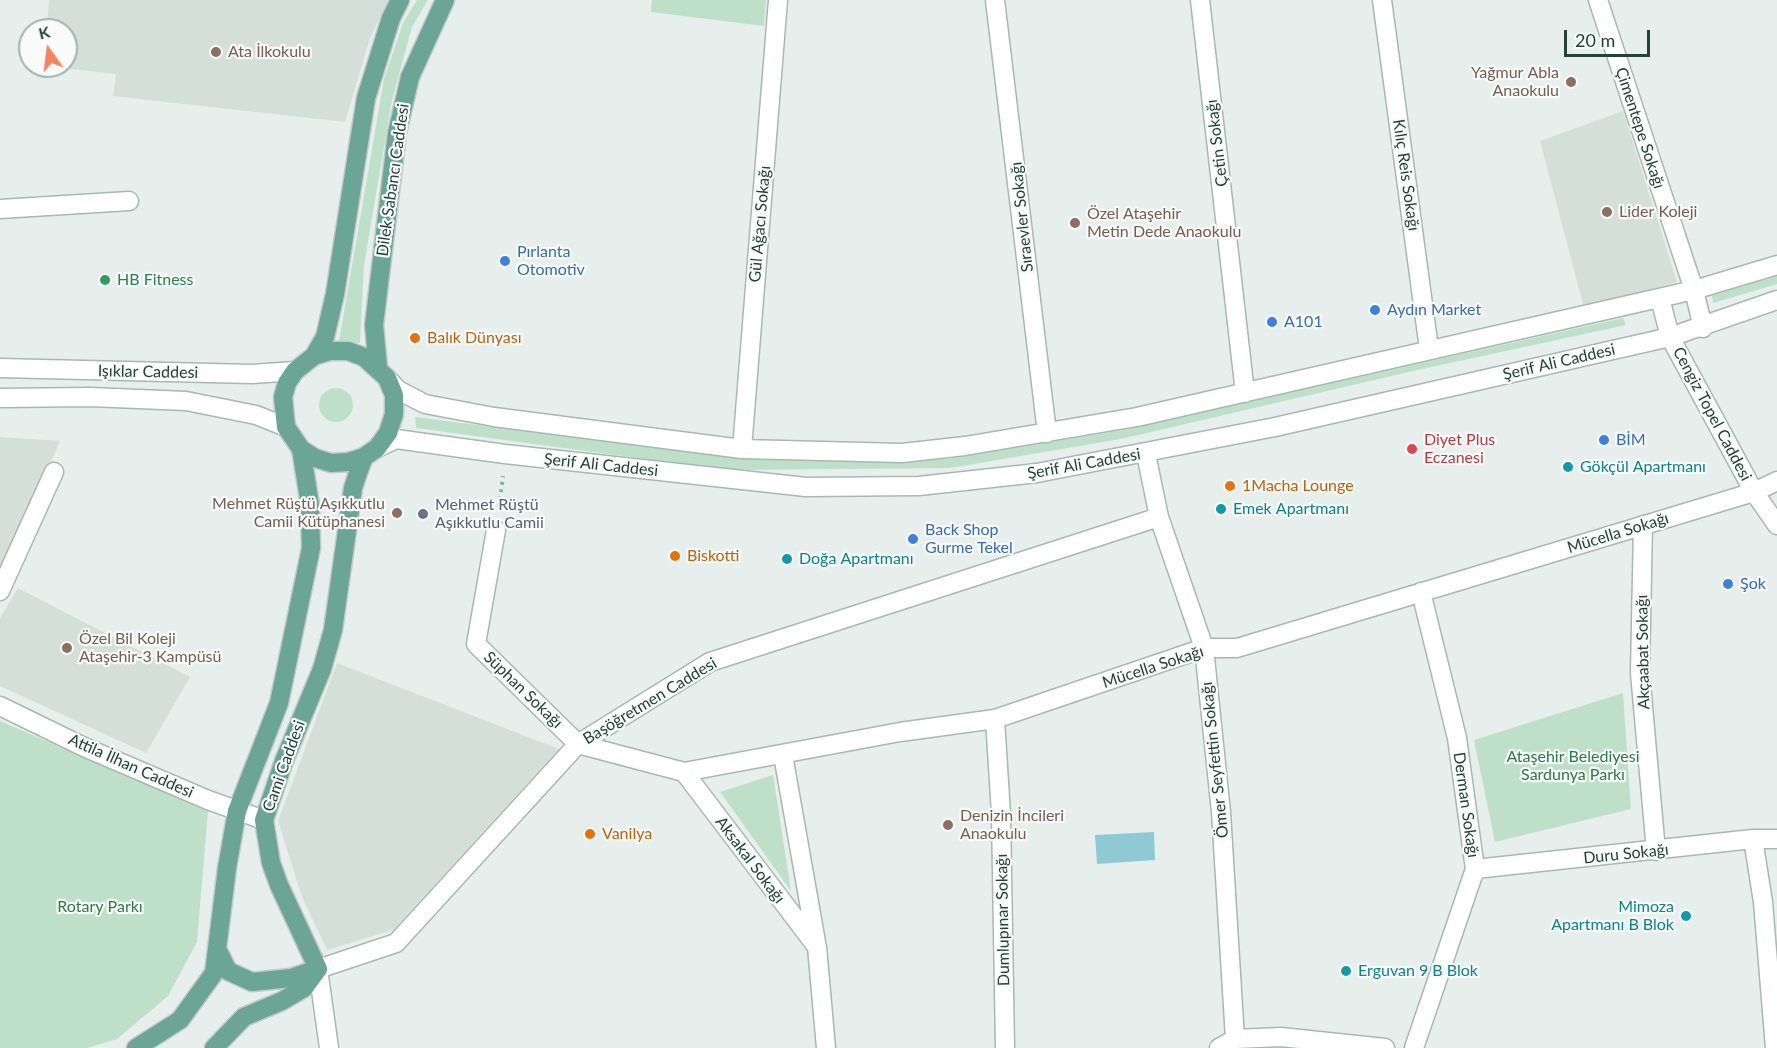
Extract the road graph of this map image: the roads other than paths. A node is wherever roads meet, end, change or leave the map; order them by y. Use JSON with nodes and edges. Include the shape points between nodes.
{"nodes":[{"id":1,"x":400,"y":0,"type":"edge"},
{"id":2,"x":445,"y":0,"type":"edge"},
{"id":3,"x":778,"y":0,"type":"edge"},
{"id":4,"x":994,"y":0,"type":"edge"},
{"id":5,"x":1200,"y":0,"type":"edge"},
{"id":6,"x":1382,"y":0,"type":"edge"},
{"id":7,"x":1598,"y":0,"type":"edge"},
{"id":8,"x":129,"y":201,"type":"dead end"},
{"id":9,"x":0,"y":209,"type":"edge"},
{"id":10,"x":1777,"y":265,"type":"edge"},
{"id":11,"x":1694,"y":290,"type":"junction"},
{"id":12,"x":1660,"y":298,"type":"junction"},
{"id":13,"x":1777,"y":300,"type":"edge"},
{"id":14,"x":1703,"y":328,"type":"junction"},
{"id":15,"x":1670,"y":337,"type":"junction"},
{"id":16,"x":1429,"y":349,"type":"junction"},
{"id":17,"x":314,"y":356,"type":"junction"},
{"id":18,"x":0,"y":368,"type":"edge"},
{"id":19,"x":295,"y":371,"type":"junction"},
{"id":20,"x":382,"y":372,"type":"junction"},
{"id":21,"x":1245,"y":393,"type":"junction"},
{"id":22,"x":0,"y":398,"type":"edge"},
{"id":23,"x":286,"y":427,"type":"junction"},
{"id":24,"x":1047,"y":433,"type":"junction"},
{"id":25,"x":742,"y":448,"type":"junction"},
{"id":26,"x":301,"y":449,"type":"junction"},
{"id":27,"x":370,"y":452,"type":"junction"},
{"id":28,"x":1146,"y":454,"type":"junction"},
{"id":29,"x":54,"y":472,"type":"dead end"},
{"id":30,"x":1777,"y":481,"type":"edge"},
{"id":31,"x":1754,"y":492,"type":"junction"},
{"id":32,"x":1159,"y":517,"type":"junction"},
{"id":33,"x":1643,"y":525,"type":"junction"},
{"id":34,"x":1777,"y":525,"type":"edge"},
{"id":35,"x":496,"y":530,"type":"road end"},
{"id":36,"x":0,"y":591,"type":"edge"},
{"id":37,"x":1421,"y":592,"type":"junction"},
{"id":38,"x":1204,"y":648,"type":"junction"},
{"id":39,"x":0,"y":706,"type":"edge"},
{"id":40,"x":995,"y":719,"type":"junction"},
{"id":41,"x":578,"y":744,"type":"junction"},
{"id":42,"x":783,"y":755,"type":"junction"},
{"id":43,"x":684,"y":772,"type":"junction"},
{"id":44,"x":237,"y":811,"type":"junction"},
{"id":45,"x":264,"y":820,"type":"junction"},
{"id":46,"x":1753,"y":839,"type":"junction"},
{"id":47,"x":1777,"y":839,"type":"edge"},
{"id":48,"x":1656,"y":851,"type":"junction"},
{"id":49,"x":1475,"y":869,"type":"junction"},
{"id":50,"x":816,"y":947,"type":"junction"},
{"id":51,"x":217,"y":949,"type":"junction"},
{"id":52,"x":318,"y":969,"type":"junction"},
{"id":53,"x":1235,"y":1039,"type":"junction"},
{"id":54,"x":136,"y":1048,"type":"edge"},
{"id":55,"x":214,"y":1048,"type":"edge"},
{"id":56,"x":329,"y":1048,"type":"edge"},
{"id":57,"x":826,"y":1048,"type":"edge"},
{"id":58,"x":1005,"y":1048,"type":"edge"},
{"id":59,"x":1219,"y":1048,"type":"edge"},
{"id":60,"x":1386,"y":1048,"type":"edge"},
{"id":61,"x":1414,"y":1048,"type":"edge"},
{"id":62,"x":1776,"y":1048,"type":"edge"}],
"edges":[{"from":1,"to":17,"type":"main road","via":[[366,98],[335,294],[325,337]]},
{"from":2,"to":20,"type":"main road","name":"Dilek Sabancı Caddesi","via":[[410,77],[397,133],[374,325]]},
{"from":3,"to":25,"type":"street","name":"Gül Ağacı Sokağı"},
{"from":4,"to":24,"type":"street","name":"Sıraevler Sokağı"},
{"from":5,"to":21,"type":"street","name":"Çetin Sokağı"},
{"from":6,"to":16,"type":"street","name":"Kılıç Reis Sokağı"},
{"from":7,"to":11,"type":"street","name":"Çimentepe Sokağı"},
{"from":8,"to":9,"type":"street"},
{"from":10,"to":11,"type":"street","name":"Şerif Ali Caddesi"},
{"from":11,"to":12,"type":"street","name":"Şerif Ali Caddesi"},
{"from":11,"to":14,"type":"street","name":"Çimentepe Sokağı"},
{"from":12,"to":15,"type":"street","name":"Cengiz Topel Caddesi"},
{"from":12,"to":16,"type":"street","name":"Şerif Ali Caddesi"},
{"from":13,"to":14,"type":"street","name":"Şerif Ali Caddesi"},
{"from":14,"to":15,"type":"street","name":"Şerif Ali Caddesi"},
{"from":15,"to":28,"type":"street","name":"Şerif Ali Caddesi"},
{"from":15,"to":31,"type":"street","name":"Cengiz Topel Caddesi"},
{"from":16,"to":21,"type":"street","name":"Şerif Ali Caddesi"},
{"from":17,"to":19,"type":"main road"},
{"from":17,"to":20,"type":"main road","via":[[348,351],[364,357]]},
{"from":18,"to":19,"type":"street","name":"Işıklar Caddesi","via":[[252,374]]},
{"from":19,"to":23,"type":"main road","via":[[283,398]]},
{"from":20,"to":25,"type":"street","name":"Şerif Ali Caddesi","via":[[398,390],[425,404],[494,417]]},
{"from":20,"to":27,"type":"main road","via":[[394,395],[394,414],[388,432]]},
{"from":21,"to":24,"type":"street","name":"Şerif Ali Caddesi"},
{"from":22,"to":23,"type":"street","name":"Işıklar Caddesi","via":[[186,400],[256,415]]},
{"from":23,"to":26,"type":"main road"},
{"from":24,"to":25,"type":"street","name":"Şerif Ali Caddesi","via":[[902,453]]},
{"from":26,"to":27,"type":"main road","via":[[331,462],[348,462]]},
{"from":26,"to":44,"type":"main road","name":"Cami Caddesi","via":[[310,505],[311,548],[279,704]]},
{"from":27,"to":28,"type":"street","name":"Şerif Ali Caddesi","via":[[396,439],[817,487],[919,486],[1037,473]]},
{"from":27,"to":45,"type":"main road","name":"Cami Caddesi","via":[[353,488],[333,630],[322,669]]},
{"from":28,"to":32,"type":"street","name":"Ömer Seyfettin Sokağı"},
{"from":29,"to":36,"type":"street"},
{"from":30,"to":31,"type":"street","name":"Mücella Sokağı"},
{"from":31,"to":33,"type":"street","name":"Mücella Sokağı"},
{"from":31,"to":34,"type":"street","name":"Cengiz Topel Caddesi"},
{"from":32,"to":38,"type":"street","name":"Ömer Seyfettin Sokağı"},
{"from":32,"to":41,"type":"street","name":"Başöğretmen Caddesi","via":[[710,662]]},
{"from":33,"to":37,"type":"street","name":"Mücella Sokağı"},
{"from":33,"to":48,"type":"street","name":"Akçaabat Sokağı","via":[[1640,673]]},
{"from":35,"to":41,"type":"street","name":"Süphan Sokağı","via":[[476,644]]},
{"from":37,"to":38,"type":"street","name":"Mücella Sokağı","via":[[1237,648]]},
{"from":37,"to":49,"type":"street","name":"Derman Sokağı","via":[[1457,738]]},
{"from":38,"to":40,"type":"street","name":"Mücella Sokağı"},
{"from":38,"to":53,"type":"street","name":"Ömer Seyfettin Sokağı","via":[[1221,812]]},
{"from":39,"to":44,"type":"street","name":"Attila İlhan Caddesi","via":[[84,747]]},
{"from":40,"to":42,"type":"street","name":"Mücella Sokağı","via":[[900,732]]},
{"from":40,"to":58,"type":"street","name":"Dumlupınar Sokağı","via":[[1001,814]]},
{"from":41,"to":43,"type":"street","name":"Mücella Sokağı"},
{"from":41,"to":52,"type":"street","name":"Başöğretmen Caddesi","via":[[396,943]]},
{"from":42,"to":43,"type":"street","name":"Mücella Sokağı"},
{"from":42,"to":50,"type":"street","name":"Aksakal Sokağı"},
{"from":43,"to":50,"type":"street","name":"Aksakal Sokağı"},
{"from":44,"to":45,"type":"street","name":"Attila İlhan Caddesi"},
{"from":44,"to":51,"type":"main road","name":"Cami Caddesi"},
{"from":45,"to":52,"type":"main road","name":"Cami Caddesi","via":[[271,863]]},
{"from":46,"to":47,"type":"street","name":"Duru Sokağı"},
{"from":46,"to":48,"type":"street","name":"Duru Sokağı"},
{"from":46,"to":62,"type":"street","via":[[1763,902]]},
{"from":48,"to":49,"type":"street","name":"Duru Sokağı"},
{"from":49,"to":61,"type":"street","name":"Derman Sokağı"},
{"from":50,"to":57,"type":"street","name":"Aksakal Sokağı"},
{"from":51,"to":52,"type":"main road","via":[[228,971],[252,982],[291,978]]},
{"from":51,"to":54,"type":"main road","name":"Cami Caddesi","via":[[214,973],[180,1020]]},
{"from":52,"to":55,"type":"main road","via":[[304,988],[244,1017]]},
{"from":52,"to":56,"type":"street"},
{"from":53,"to":59,"type":"street"},
{"from":53,"to":60,"type":"street","via":[[1281,1037]]}]}
